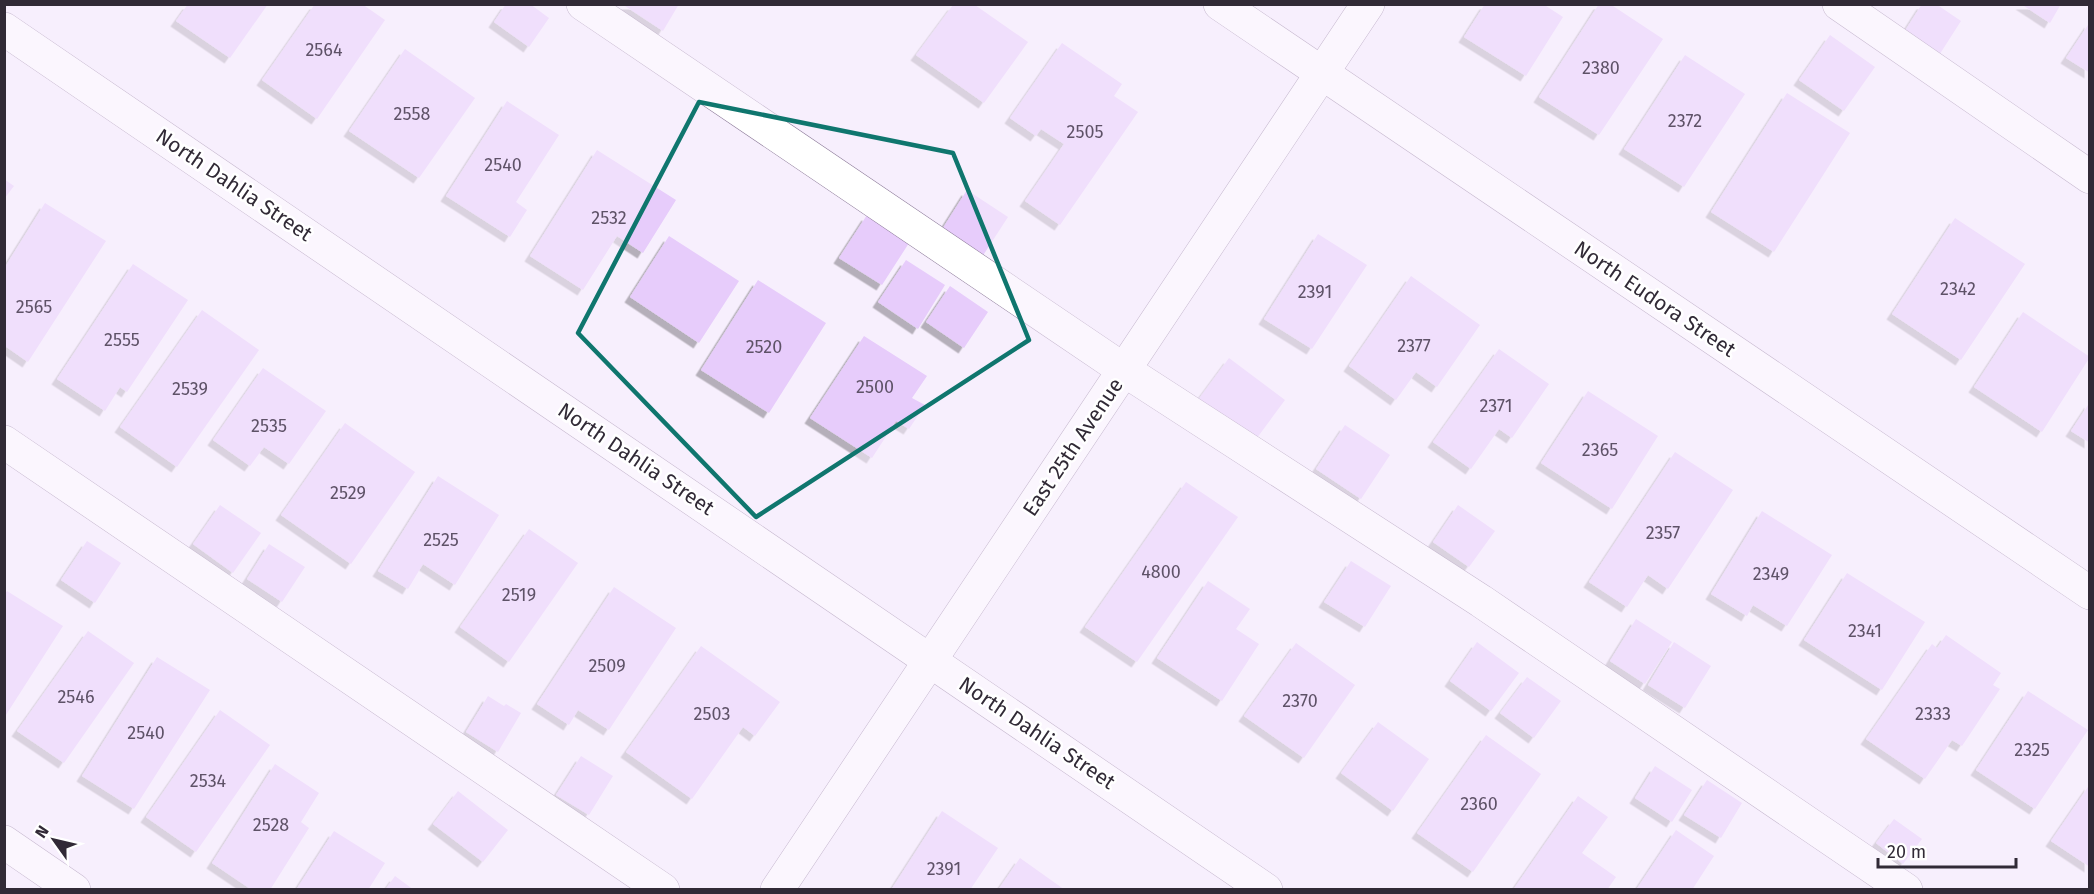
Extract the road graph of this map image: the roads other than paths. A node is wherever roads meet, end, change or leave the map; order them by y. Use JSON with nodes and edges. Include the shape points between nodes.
{"nodes":[{"id":1,"x":583,"y":4,"type":"edge"},
{"id":2,"x":1220,"y":4,"type":"edge"},
{"id":3,"x":1368,"y":4,"type":"edge"},
{"id":4,"x":1839,"y":4,"type":"edge"},
{"id":5,"x":4,"y":29,"type":"edge"},
{"id":6,"x":1322,"y":74,"type":"junction"},
{"id":7,"x":2090,"y":177,"type":"edge"},
{"id":8,"x":1124,"y":370,"type":"junction"},
{"id":9,"x":4,"y":442,"type":"edge"},
{"id":10,"x":2090,"y":593,"type":"edge"},
{"id":11,"x":931,"y":660,"type":"junction"},
{"id":12,"x":4,"y":843,"type":"edge"},
{"id":13,"x":74,"y":890,"type":"edge"},
{"id":14,"x":663,"y":890,"type":"edge"},
{"id":15,"x":777,"y":890,"type":"edge"},
{"id":16,"x":1266,"y":890,"type":"edge"},
{"id":17,"x":1906,"y":890,"type":"edge"}],
"edges":[{"from":1,"to":8,"type":"street"},
{"from":2,"to":6,"type":"street","name":"North Eudora Street"},
{"from":3,"to":6,"type":"street","name":"East 25th Avenue"},
{"from":4,"to":7,"type":"street"},
{"from":5,"to":11,"type":"street","name":"North Dahlia Street"},
{"from":6,"to":8,"type":"street","name":"East 25th Avenue"},
{"from":6,"to":10,"type":"street","name":"North Eudora Street"},
{"from":8,"to":11,"type":"street","name":"East 25th Avenue"},
{"from":8,"to":17,"type":"street","via":[[1481,601]]},
{"from":9,"to":14,"type":"street"},
{"from":11,"to":15,"type":"street","name":"East 25th Avenue"},
{"from":11,"to":16,"type":"street","name":"North Dahlia Street"},
{"from":12,"to":13,"type":"street"}]}
